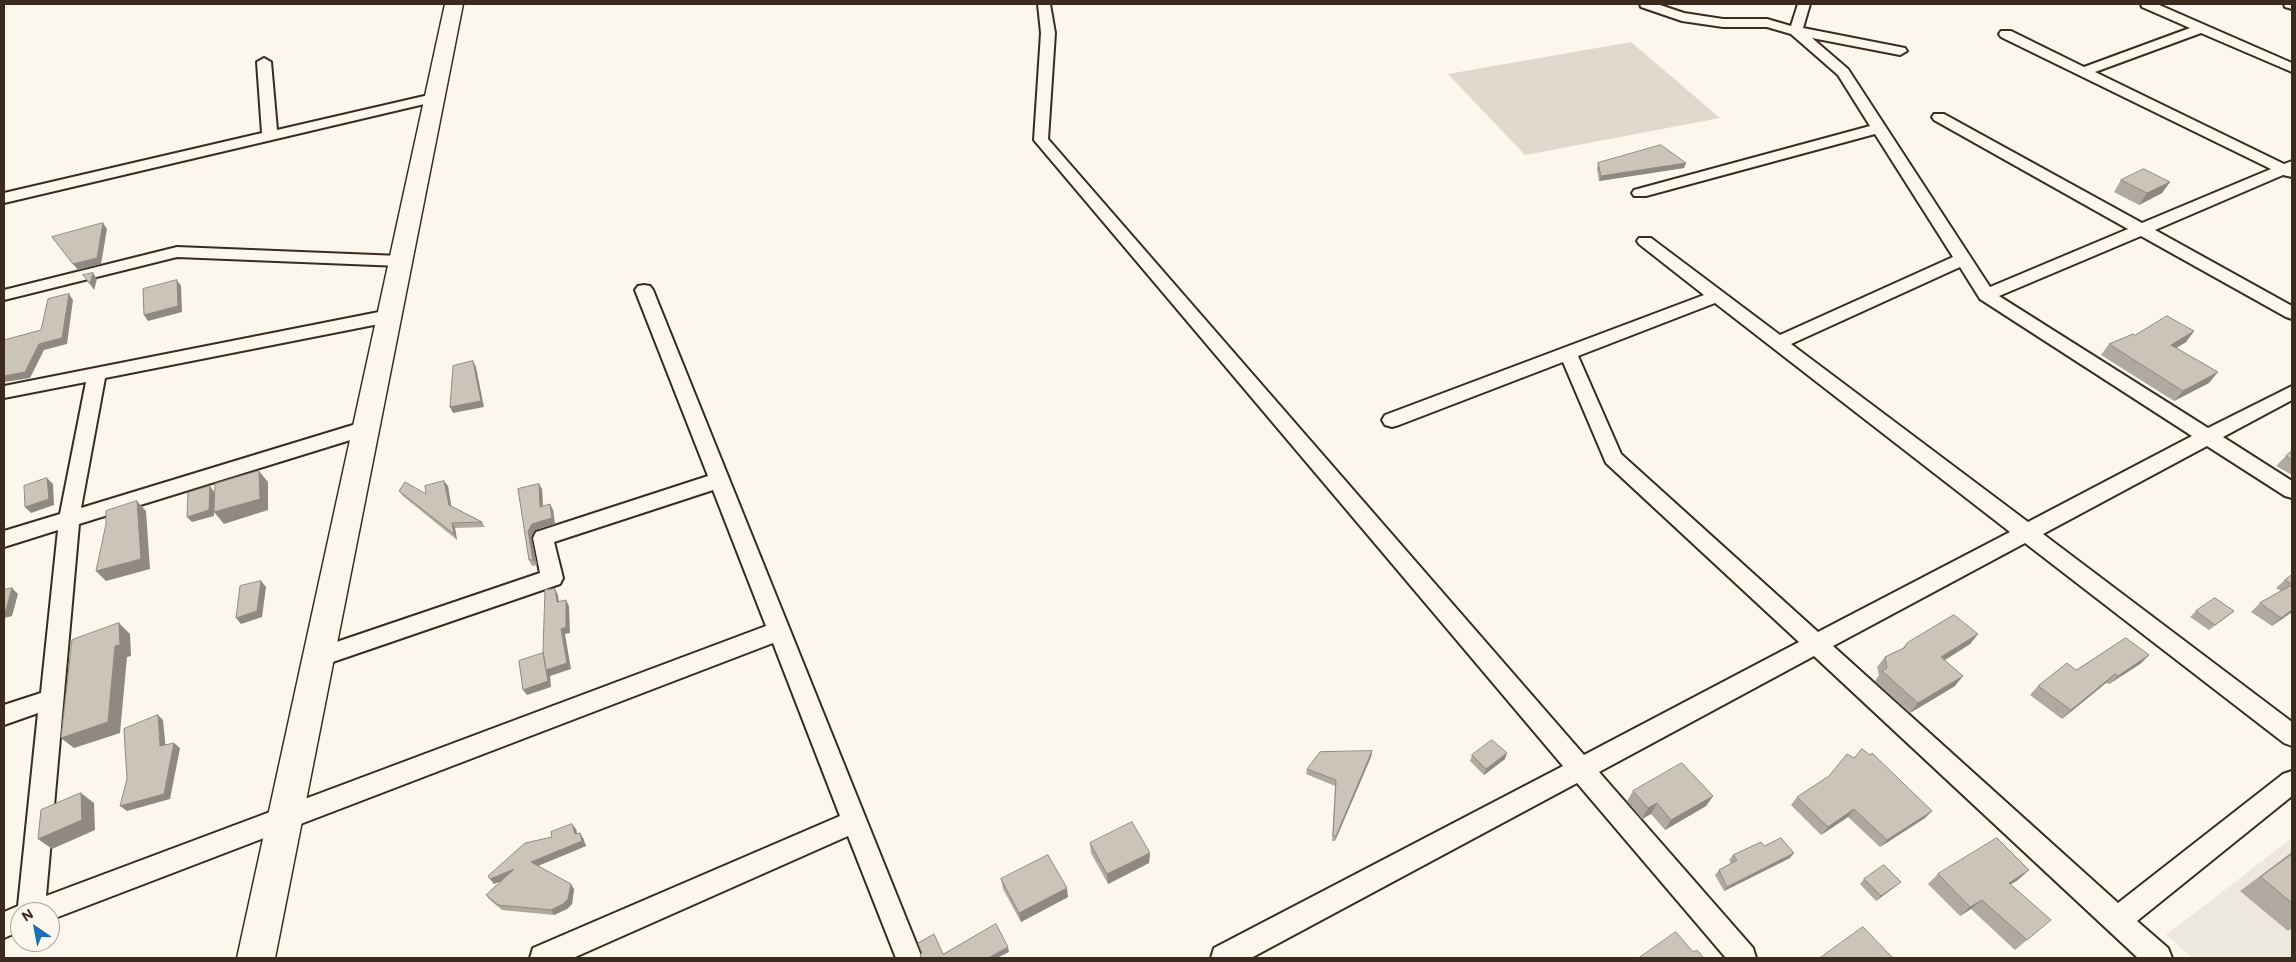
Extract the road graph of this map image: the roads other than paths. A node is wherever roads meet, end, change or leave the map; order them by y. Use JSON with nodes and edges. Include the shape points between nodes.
{"nodes":[{"id":1,"x":454,"y":4,"type":"edge"},
{"id":2,"x":1044,"y":4,"type":"edge"},
{"id":3,"x":1646,"y":4,"type":"edge"},
{"id":4,"x":1804,"y":4,"type":"edge"},
{"id":5,"x":2146,"y":4,"type":"edge"},
{"id":6,"x":2184,"y":4,"type":"edge"},
{"id":7,"x":2163,"y":11,"type":"junction"},
{"id":8,"x":2201,"y":28,"type":"junction"},
{"id":9,"x":1796,"y":31,"type":"junction"},
{"id":10,"x":2006,"y":34,"type":"dead end"},
{"id":11,"x":1900,"y":51,"type":"dead end"},
{"id":12,"x":264,"y":62,"type":"dead end"},
{"id":13,"x":2292,"y":68,"type":"edge"},
{"id":14,"x":2084,"y":72,"type":"junction"},
{"id":15,"x":433,"y":98,"type":"junction"},
{"id":16,"x":1938,"y":117,"type":"dead end"},
{"id":17,"x":1878,"y":128,"type":"junction"},
{"id":18,"x":270,"y":136,"type":"junction"},
{"id":19,"x":2289,"y":170,"type":"edge"},
{"id":20,"x":1640,"y":193,"type":"dead end"},
{"id":21,"x":4,"y":198,"type":"edge"},
{"id":22,"x":2142,"y":230,"type":"junction"},
{"id":23,"x":1645,"y":241,"type":"dead end"},
{"id":24,"x":1963,"y":259,"type":"junction"},
{"id":25,"x":400,"y":261,"type":"junction"},
{"id":26,"x":644,"y":290,"type":"dead end"},
{"id":27,"x":4,"y":295,"type":"edge"},
{"id":28,"x":1718,"y":296,"type":"junction"},
{"id":29,"x":1986,"y":296,"type":"junction"},
{"id":30,"x":2292,"y":313,"type":"edge"},
{"id":31,"x":389,"y":316,"type":"junction"},
{"id":32,"x":1778,"y":343,"type":"junction"},
{"id":33,"x":1568,"y":353,"type":"junction"},
{"id":34,"x":97,"y":373,"type":"junction"},
{"id":35,"x":4,"y":392,"type":"edge"},
{"id":36,"x":2292,"y":392,"type":"edge"},
{"id":37,"x":1392,"y":420,"type":"dead end"},
{"id":38,"x":366,"y":428,"type":"junction"},
{"id":39,"x":2207,"y":437,"type":"junction"},
{"id":40,"x":720,"y":480,"type":"junction"},
{"id":41,"x":2292,"y":492,"type":"edge"},
{"id":42,"x":69,"y":519,"type":"junction"},
{"id":43,"x":2026,"y":533,"type":"junction"},
{"id":44,"x":4,"y":539,"type":"edge"},
{"id":45,"x":779,"y":631,"type":"junction"},
{"id":46,"x":1816,"y":644,"type":"junction"},
{"id":47,"x":318,"y":658,"type":"junction"},
{"id":48,"x":52,"y":699,"type":"junction"},
{"id":49,"x":4,"y":715,"type":"edge"},
{"id":50,"x":2292,"y":736,"type":"edge"},
{"id":51,"x":1580,"y":769,"type":"junction"},
{"id":52,"x":2292,"y":782,"type":"edge"},
{"id":53,"x":286,"y":818,"type":"junction"},
{"id":54,"x":855,"y":822,"type":"junction"},
{"id":55,"x":32,"y":902,"type":"edge"},
{"id":56,"x":60,"y":903,"type":"edge"},
{"id":57,"x":2117,"y":920,"type":"junction"},
{"id":58,"x":256,"y":958,"type":"edge"},
{"id":59,"x":543,"y":958,"type":"edge"},
{"id":60,"x":909,"y":958,"type":"edge"},
{"id":61,"x":1224,"y":958,"type":"edge"},
{"id":62,"x":1742,"y":958,"type":"edge"},
{"id":63,"x":2158,"y":958,"type":"edge"}],
"edges":[{"from":1,"to":15,"type":"main road"},
{"from":2,"to":51,"type":"street","via":[[1048,33],[1041,140]]},
{"from":3,"to":9,"type":"street","via":[[1682,17],[1723,23],[1767,23]]},
{"from":4,"to":9,"type":"street"},
{"from":5,"to":7,"type":"street"},
{"from":6,"to":7,"type":"street"},
{"from":7,"to":8,"type":"street"},
{"from":8,"to":13,"type":"street"},
{"from":8,"to":14,"type":"street"},
{"from":9,"to":11,"type":"street"},
{"from":9,"to":17,"type":"street","via":[[1843,72]]},
{"from":10,"to":14,"type":"street"},
{"from":12,"to":18,"type":"street"},
{"from":14,"to":19,"type":"street"},
{"from":15,"to":18,"type":"street"},
{"from":15,"to":25,"type":"main road"},
{"from":16,"to":22,"type":"street"},
{"from":17,"to":20,"type":"street"},
{"from":17,"to":24,"type":"street"},
{"from":18,"to":21,"type":"street"},
{"from":19,"to":22,"type":"street"},
{"from":22,"to":29,"type":"street"},
{"from":22,"to":30,"type":"street"},
{"from":23,"to":28,"type":"street"},
{"from":24,"to":29,"type":"street"},
{"from":24,"to":32,"type":"street"},
{"from":25,"to":27,"type":"street","via":[[177,252]]},
{"from":25,"to":31,"type":"main road"},
{"from":26,"to":40,"type":"street"},
{"from":28,"to":32,"type":"street"},
{"from":28,"to":33,"type":"street"},
{"from":29,"to":39,"type":"street"},
{"from":31,"to":34,"type":"street"},
{"from":31,"to":38,"type":"main road"},
{"from":32,"to":43,"type":"street"},
{"from":33,"to":37,"type":"street"},
{"from":33,"to":46,"type":"street","via":[[1613,458]]},
{"from":34,"to":35,"type":"street"},
{"from":34,"to":42,"type":"street"},
{"from":36,"to":39,"type":"street"},
{"from":38,"to":42,"type":"street"},
{"from":38,"to":47,"type":"main road"},
{"from":39,"to":41,"type":"street"},
{"from":39,"to":43,"type":"street"},
{"from":40,"to":45,"type":"street"},
{"from":40,"to":47,"type":"street","via":[[543,538],[552,578]]},
{"from":42,"to":44,"type":"street"},
{"from":42,"to":48,"type":"street"},
{"from":43,"to":46,"type":"street"},
{"from":43,"to":50,"type":"street"},
{"from":45,"to":53,"type":"street"},
{"from":45,"to":54,"type":"street"},
{"from":46,"to":51,"type":"street"},
{"from":46,"to":57,"type":"street"},
{"from":47,"to":53,"type":"main road"},
{"from":48,"to":49,"type":"street"},
{"from":48,"to":55,"type":"street"},
{"from":51,"to":61,"type":"street"},
{"from":51,"to":62,"type":"street"},
{"from":52,"to":57,"type":"street"},
{"from":53,"to":56,"type":"street"},
{"from":53,"to":58,"type":"main road"},
{"from":54,"to":59,"type":"street"},
{"from":54,"to":60,"type":"street"},
{"from":57,"to":63,"type":"street"}]}
